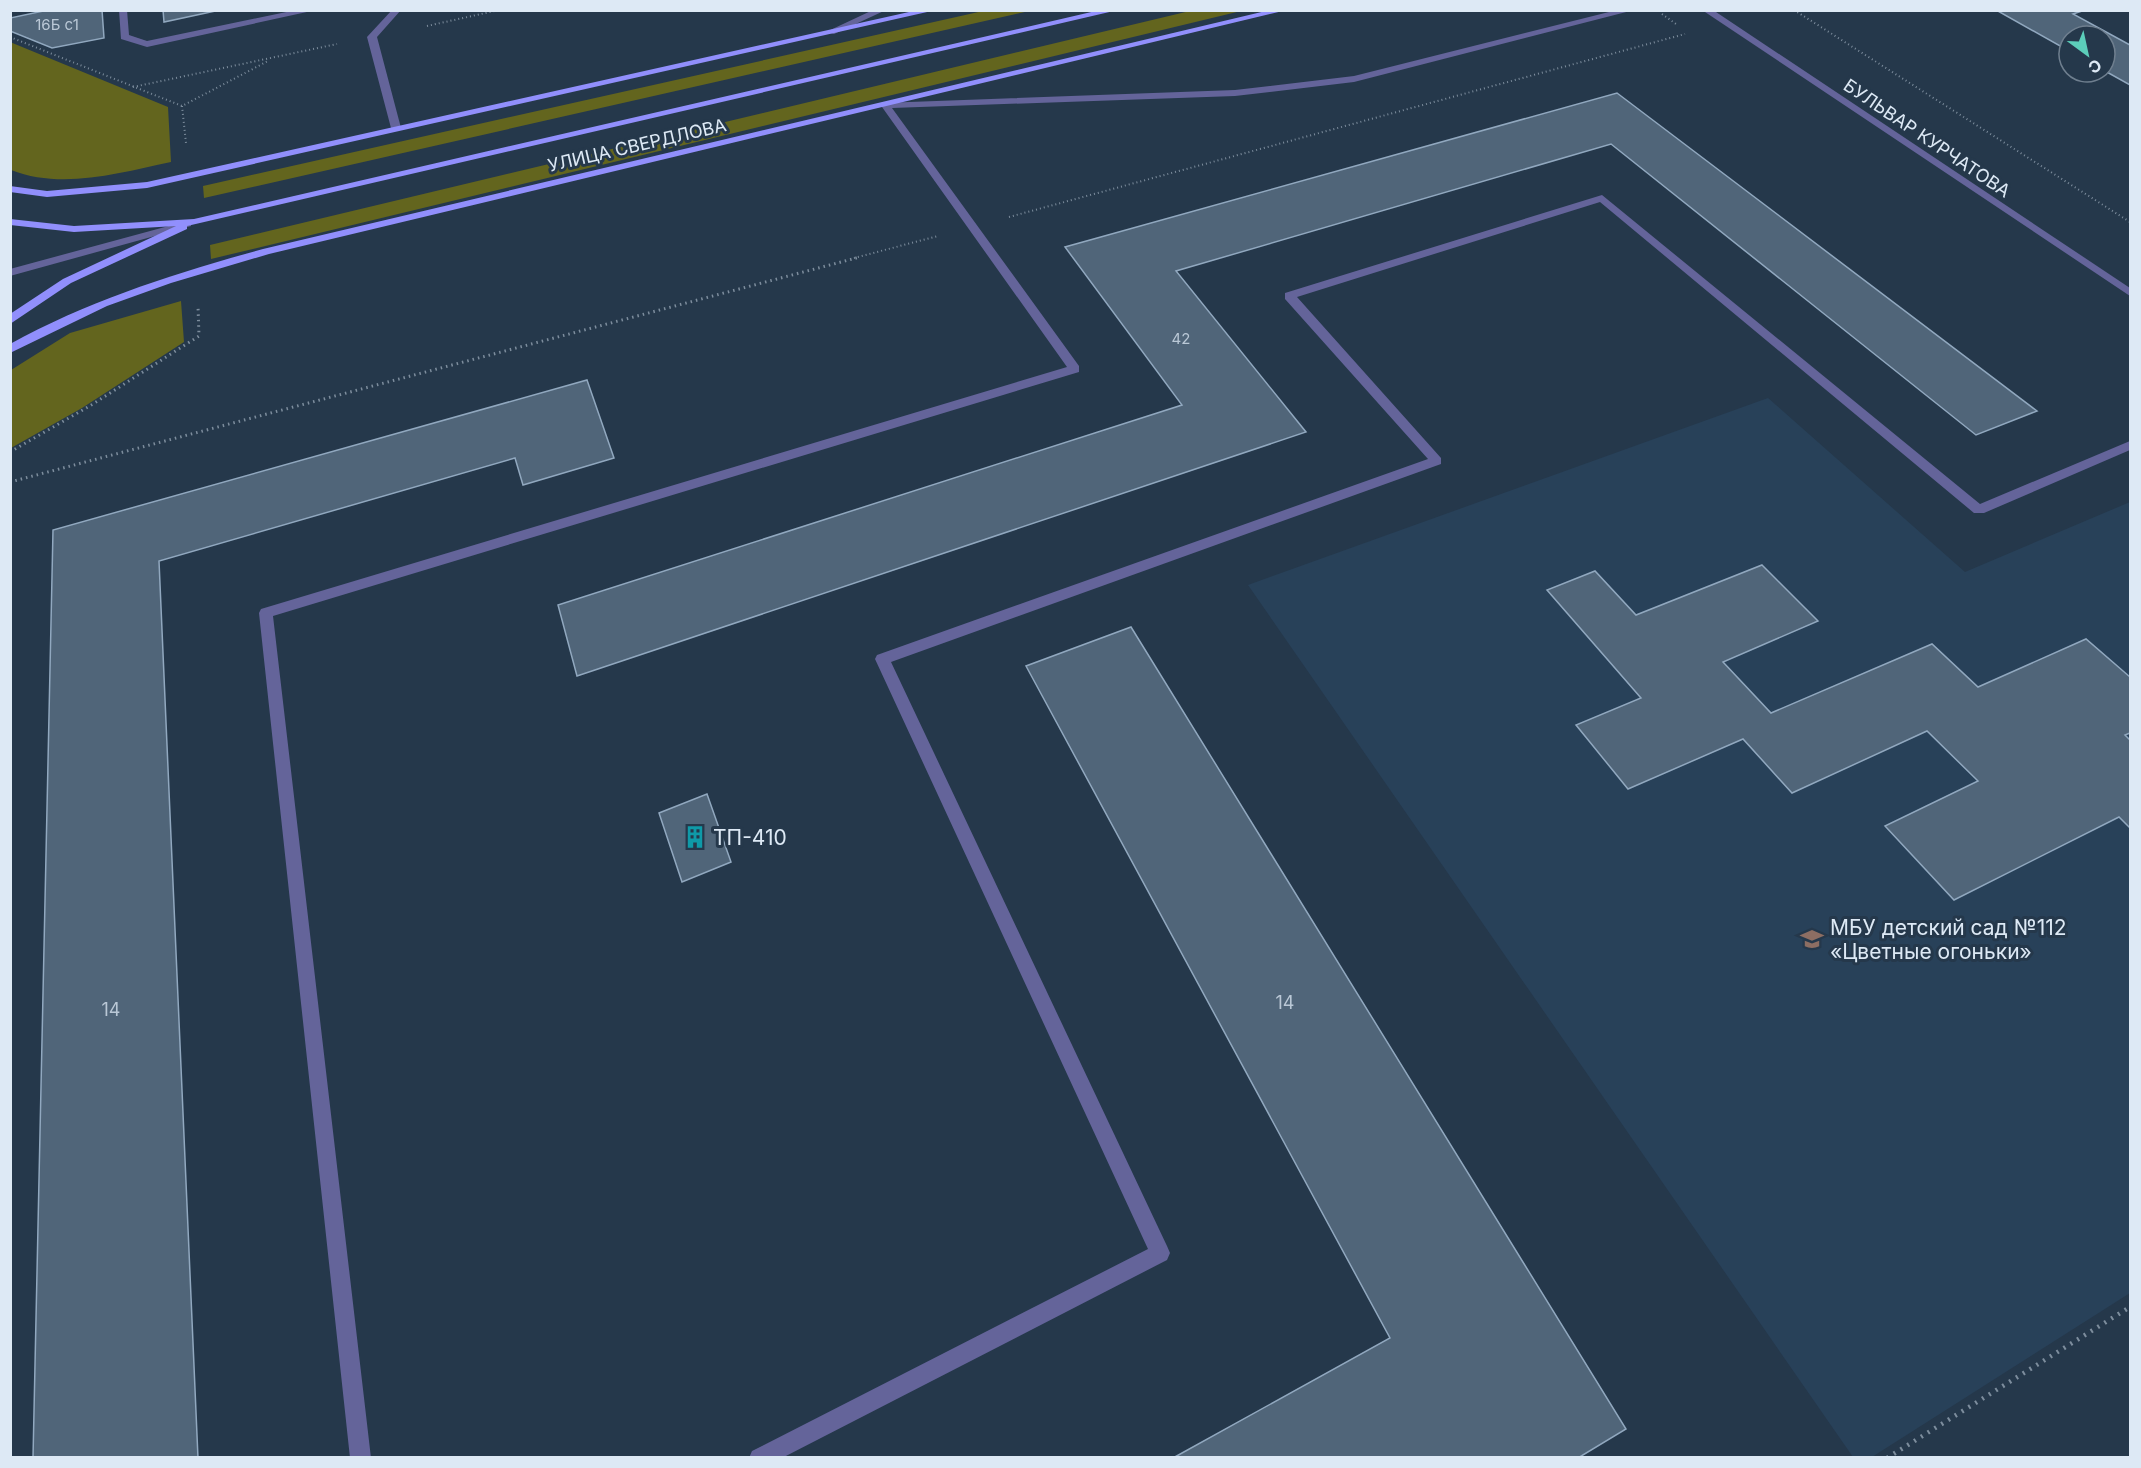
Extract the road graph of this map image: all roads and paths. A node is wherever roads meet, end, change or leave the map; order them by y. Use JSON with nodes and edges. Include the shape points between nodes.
{"nodes":[{"id":1,"x":123,"y":10,"type":"edge"},
{"id":2,"x":312,"y":10,"type":"edge"},
{"id":3,"x":499,"y":10,"type":"edge"},
{"id":4,"x":882,"y":10,"type":"edge"},
{"id":5,"x":932,"y":10,"type":"edge"},
{"id":6,"x":1114,"y":10,"type":"edge"},
{"id":7,"x":1283,"y":10,"type":"edge"},
{"id":8,"x":1630,"y":10,"type":"edge"},
{"id":9,"x":1657,"y":10,"type":"edge"},
{"id":10,"x":1706,"y":10,"type":"edge"},
{"id":11,"x":1794,"y":10,"type":"edge"},
{"id":12,"x":399,"y":11,"type":"edge"},
{"id":13,"x":831,"y":32,"type":"junction"},
{"id":14,"x":10,"y":37,"type":"edge"},
{"id":15,"x":372,"y":37,"type":"junction"},
{"id":16,"x":274,"y":58,"type":"junction"},
{"id":17,"x":133,"y":87,"type":"junction"},
{"id":18,"x":885,"y":105,"type":"junction"},
{"id":19,"x":396,"y":128,"type":"junction"},
{"id":20,"x":10,"y":189,"type":"edge"},
{"id":21,"x":10,"y":222,"type":"edge"},
{"id":22,"x":194,"y":222,"type":"junction"},
{"id":23,"x":2130,"y":222,"type":"edge"},
{"id":24,"x":972,"y":226,"type":"junction"},
{"id":25,"x":196,"y":270,"type":"junction"},
{"id":26,"x":10,"y":273,"type":"edge"},
{"id":27,"x":2130,"y":293,"type":"edge"},
{"id":28,"x":10,"y":320,"type":"edge"},
{"id":29,"x":10,"y":349,"type":"edge"},
{"id":30,"x":2130,"y":445,"type":"edge"},
{"id":31,"x":10,"y":452,"type":"edge"},
{"id":32,"x":10,"y":482,"type":"edge"},
{"id":33,"x":2130,"y":1307,"type":"edge"},
{"id":34,"x":361,"y":1458,"type":"edge"},
{"id":35,"x":759,"y":1458,"type":"edge"},
{"id":36,"x":1887,"y":1458,"type":"edge"}],
"edges":[{"from":1,"to":2,"type":"street","via":[[124,37],[147,44]]},
{"from":3,"to":15,"type":"path"},
{"from":4,"to":13,"type":"street"},
{"from":5,"to":13,"type":"main road"},
{"from":6,"to":22,"type":"main road","name":"УЛИЦА СВЕРДЛОВА"},
{"from":7,"to":18,"type":"main road","name":"УЛИЦА СВЕРДЛОВА"},
{"from":8,"to":18,"type":"street","via":[[1354,80],[1288,89]]},
{"from":9,"to":24,"type":"path","via":[[1688,33]]},
{"from":10,"to":27,"type":"street","name":"БУЛЬВАР КУРЧАТОВА"},
{"from":11,"to":23,"type":"path"},
{"from":12,"to":15,"type":"street"},
{"from":13,"to":19,"type":"main road"},
{"from":14,"to":17,"type":"path"},
{"from":15,"to":16,"type":"path"},
{"from":15,"to":19,"type":"street"},
{"from":16,"to":17,"type":"path"},
{"from":16,"to":17,"type":"path","via":[[182,106]]},
{"from":18,"to":24,"type":"street"},
{"from":18,"to":25,"type":"main road","name":"УЛИЦА СВЕРДЛОВА"},
{"from":19,"to":20,"type":"main road","via":[[147,186],[48,194]]},
{"from":21,"to":22,"type":"main road","name":"УЛИЦА СВЕРДЛОВА","via":[[74,230]]},
{"from":22,"to":26,"type":"street"},
{"from":22,"to":28,"type":"main road","name":"УЛИЦА СВЕРДЛОВА","via":[[67,281]]},
{"from":24,"to":32,"type":"path"},
{"from":24,"to":34,"type":"street","via":[[1075,369],[266,613]]},
{"from":25,"to":29,"type":"main road","name":"УЛИЦА СВЕРДЛОВА","via":[[77,313]]},
{"from":25,"to":31,"type":"path","via":[[199,336]]},
{"from":30,"to":35,"type":"street","via":[[1979,510],[1602,198],[1289,296],[1437,460],[882,659],[1160,1253]]},
{"from":33,"to":36,"type":"path"}]}
